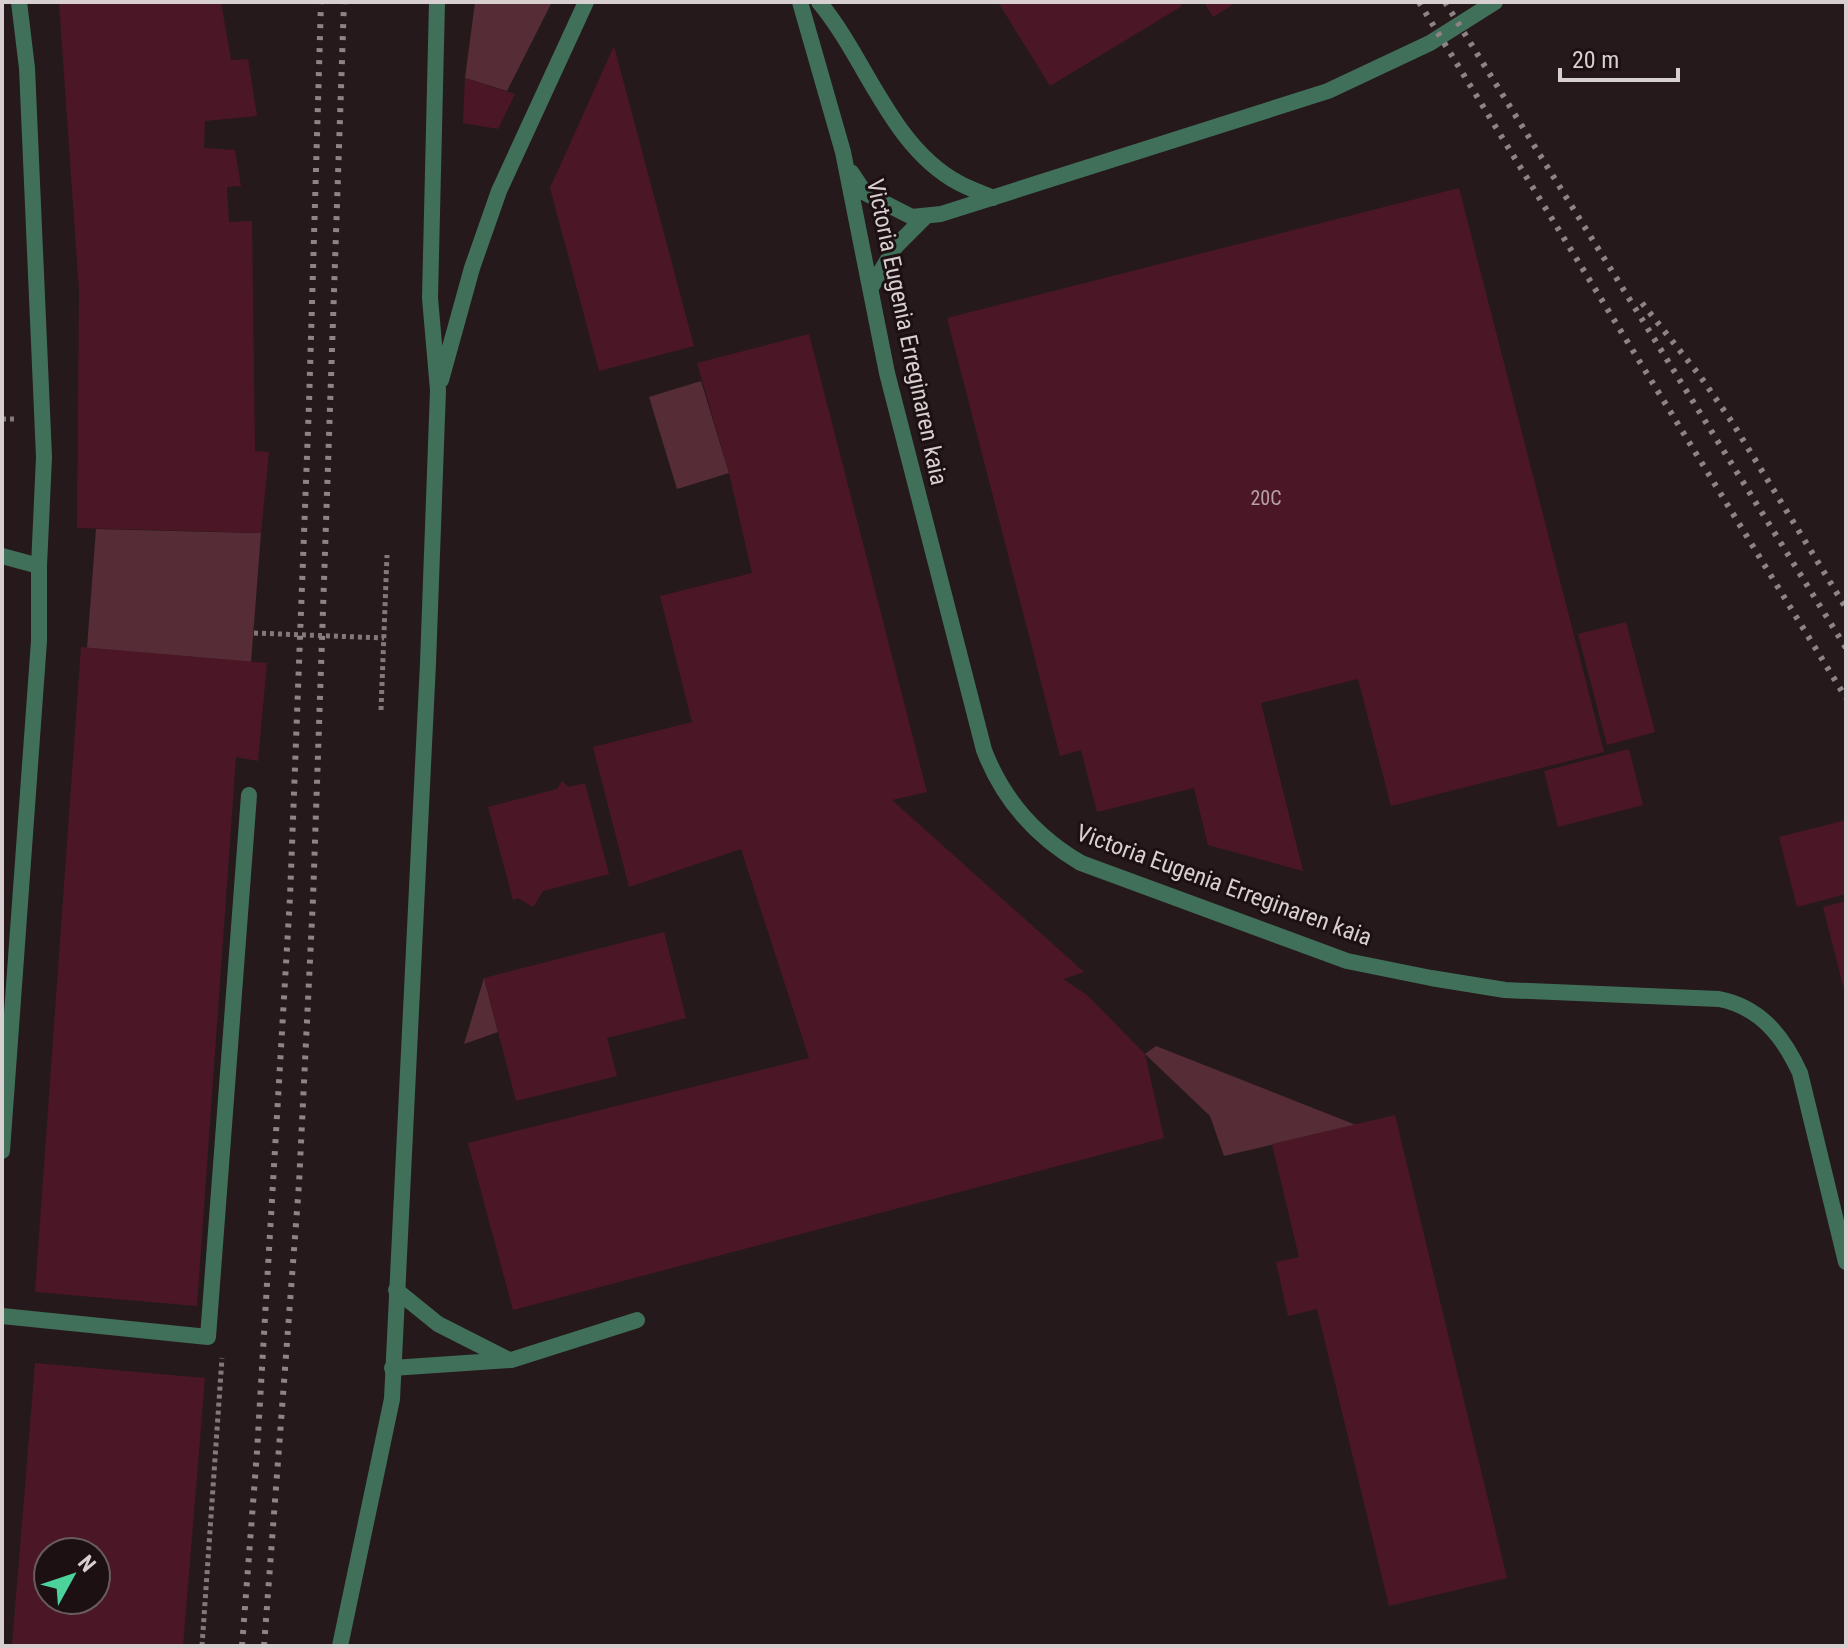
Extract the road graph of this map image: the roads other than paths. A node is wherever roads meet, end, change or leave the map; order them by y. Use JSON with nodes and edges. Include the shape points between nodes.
{"nodes":[{"id":1,"x":19,"y":2,"type":"edge"},
{"id":2,"x":437,"y":2,"type":"edge"},
{"id":3,"x":586,"y":2,"type":"edge"},
{"id":4,"x":800,"y":2,"type":"edge"},
{"id":5,"x":819,"y":2,"type":"edge"},
{"id":6,"x":1495,"y":2,"type":"edge"},
{"id":7,"x":844,"y":161,"type":"junction"},
{"id":8,"x":993,"y":198,"type":"junction"},
{"id":9,"x":925,"y":217,"type":"junction"},
{"id":10,"x":872,"y":286,"type":"junction"},
{"id":11,"x":438,"y":390,"type":"junction"},
{"id":12,"x":2,"y":556,"type":"edge"},
{"id":13,"x":39,"y":566,"type":"junction"},
{"id":14,"x":249,"y":795,"type":"dead end"},
{"id":15,"x":2,"y":1151,"type":"edge"},
{"id":16,"x":1846,"y":1262,"type":"edge"},
{"id":17,"x":396,"y":1290,"type":"junction"},
{"id":18,"x":2,"y":1316,"type":"edge"},
{"id":19,"x":637,"y":1320,"type":"dead end"},
{"id":20,"x":511,"y":1360,"type":"junction"},
{"id":21,"x":392,"y":1368,"type":"junction"},
{"id":22,"x":340,"y":1646,"type":"edge"}],
"edges":[{"from":1,"to":13,"type":"street","via":[[27,68],[43,444]]},
{"from":2,"to":11,"type":"street","via":[[430,298]]},
{"from":3,"to":11,"type":"street","via":[[499,191]]},
{"from":4,"to":7,"type":"street","name":"Victoria Eugenia Erreginaren kaia"},
{"from":5,"to":8,"type":"street","via":[[917,150],[957,182]]},
{"from":6,"to":8,"type":"street","via":[[1430,43],[1328,91]]},
{"from":7,"to":9,"type":"street","via":[[865,193],[912,217]]},
{"from":7,"to":10,"type":"street","name":"Victoria Eugenia Erreginaren kaia"},
{"from":8,"to":9,"type":"street"},
{"from":9,"to":10,"type":"street","via":[[896,246]]},
{"from":10,"to":16,"type":"street","name":"Victoria Eugenia Erreginaren kaia","via":[[887,373],[984,750],[1001,787],[1031,826],[1081,863],[1347,961],[1505,990],[1737,1002],[1776,1031],[1800,1073]]},
{"from":11,"to":17,"type":"street"},
{"from":12,"to":13,"type":"street"},
{"from":13,"to":15,"type":"street","via":[[34,728]]},
{"from":14,"to":18,"type":"street","via":[[208,1337]]},
{"from":17,"to":20,"type":"street","via":[[438,1324]]},
{"from":17,"to":21,"type":"street"},
{"from":19,"to":20,"type":"street"},
{"from":20,"to":21,"type":"street"},
{"from":21,"to":22,"type":"street","via":[[392,1399]]}]}
